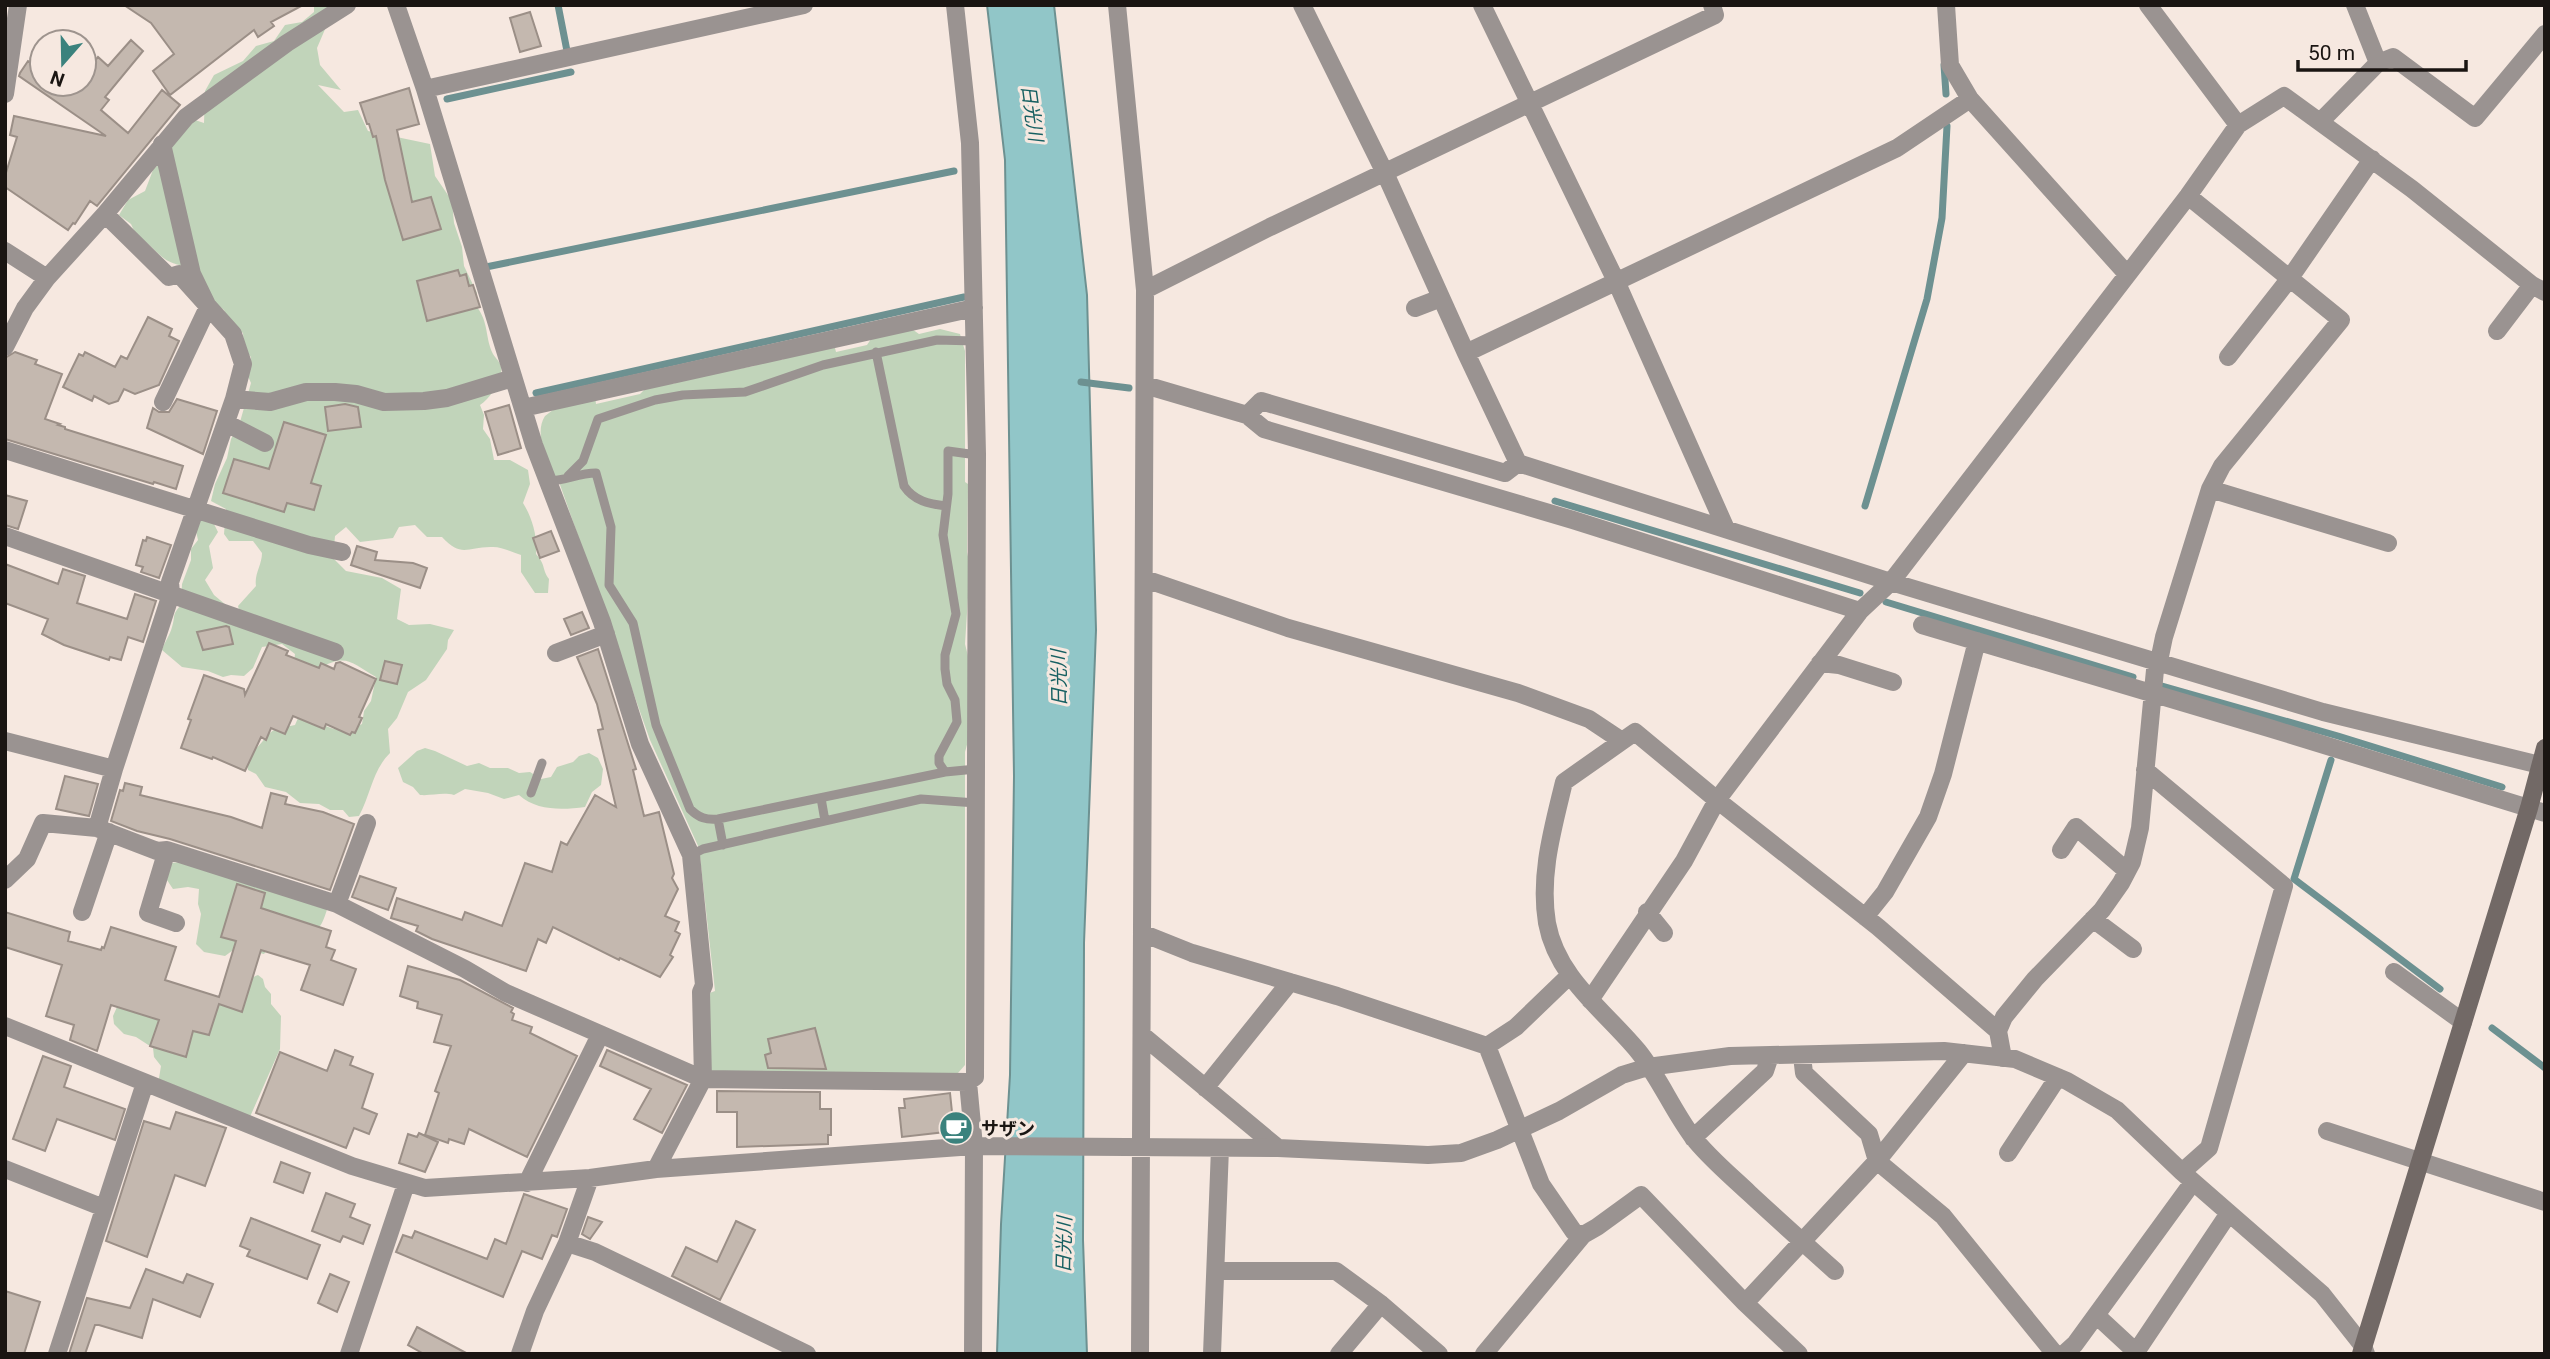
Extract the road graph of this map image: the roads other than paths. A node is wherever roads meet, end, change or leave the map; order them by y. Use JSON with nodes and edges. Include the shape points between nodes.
{"nodes":[{"id":1,"x":18,"y":5,"type":"edge"},
{"id":2,"x":347,"y":5,"type":"edge"},
{"id":3,"x":396,"y":5,"type":"edge"},
{"id":4,"x":804,"y":5,"type":"edge"},
{"id":5,"x":955,"y":5,"type":"edge"},
{"id":6,"x":1117,"y":5,"type":"edge"},
{"id":7,"x":1302,"y":5,"type":"edge"},
{"id":8,"x":1482,"y":5,"type":"edge"},
{"id":9,"x":1712,"y":5,"type":"edge"},
{"id":10,"x":1946,"y":5,"type":"edge"},
{"id":11,"x":2148,"y":5,"type":"edge"},
{"id":12,"x":2355,"y":5,"type":"edge"},
{"id":13,"x":2545,"y":34,"type":"edge"},
{"id":14,"x":2378,"y":63,"type":"junction"},
{"id":15,"x":425,"y":89,"type":"junction"},
{"id":16,"x":5,"y":94,"type":"edge"},
{"id":17,"x":1970,"y":99,"type":"junction"},
{"id":18,"x":1530,"y":104,"type":"junction"},
{"id":19,"x":2320,"y":122,"type":"junction"},
{"id":20,"x":2238,"y":125,"type":"junction"},
{"id":21,"x":162,"y":144,"type":"junction"},
{"id":22,"x":2372,"y":159,"type":"junction"},
{"id":23,"x":1385,"y":173,"type":"junction"},
{"id":24,"x":2188,"y":196,"type":"junction"},
{"id":25,"x":105,"y":214,"type":"junction"},
{"id":26,"x":5,"y":251,"type":"edge"},
{"id":27,"x":2126,"y":273,"type":"junction"},
{"id":28,"x":47,"y":278,"type":"junction"},
{"id":29,"x":2290,"y":278,"type":"junction"},
{"id":30,"x":1616,"y":281,"type":"junction"},
{"id":31,"x":2538,"y":288,"type":"edge"},
{"id":32,"x":1145,"y":290,"type":"junction"},
{"id":33,"x":1441,"y":298,"type":"junction"},
{"id":34,"x":208,"y":307,"type":"junction"},
{"id":35,"x":1415,"y":308,"type":"dead end"},
{"id":36,"x":974,"y":309,"type":"junction"},
{"id":37,"x":2497,"y":331,"type":"dead end"},
{"id":38,"x":840,"y":338,"type":"junction"},
{"id":39,"x":975,"y":341,"type":"junction"},
{"id":40,"x":5,"y":346,"type":"edge"},
{"id":41,"x":876,"y":352,"type":"junction"},
{"id":42,"x":1465,"y":353,"type":"junction"},
{"id":43,"x":2228,"y":357,"type":"dead end"},
{"id":44,"x":846,"y":359,"type":"junction"},
{"id":45,"x":513,"y":378,"type":"junction"},
{"id":46,"x":1145,"y":385,"type":"junction"},
{"id":47,"x":234,"y":400,"type":"junction"},
{"id":48,"x":163,"y":402,"type":"dead end"},
{"id":49,"x":523,"y":408,"type":"junction"},
{"id":50,"x":1247,"y":415,"type":"junction"},
{"id":51,"x":226,"y":424,"type":"junction"},
{"id":52,"x":265,"y":443,"type":"dead end"},
{"id":53,"x":5,"y":450,"type":"edge"},
{"id":54,"x":977,"y":455,"type":"junction"},
{"id":55,"x":1518,"y":463,"type":"junction"},
{"id":56,"x":555,"y":481,"type":"junction"},
{"id":57,"x":2210,"y":489,"type":"junction"},
{"id":58,"x":946,"y":506,"type":"junction"},
{"id":59,"x":196,"y":509,"type":"junction"},
{"id":60,"x":1726,"y":529,"type":"junction"},
{"id":61,"x":5,"y":537,"type":"edge"},
{"id":62,"x":2388,"y":543,"type":"dead end"},
{"id":63,"x":342,"y":552,"type":"dead end"},
{"id":64,"x":1145,"y":579,"type":"junction"},
{"id":65,"x":1891,"y":582,"type":"junction"},
{"id":66,"x":171,"y":594,"type":"junction"},
{"id":67,"x":1860,"y":611,"type":"junction"},
{"id":68,"x":1922,"y":625,"type":"dead end"},
{"id":69,"x":606,"y":634,"type":"junction"},
{"id":70,"x":1977,"y":642,"type":"junction"},
{"id":71,"x":335,"y":652,"type":"dead end"},
{"id":72,"x":556,"y":653,"type":"dead end"},
{"id":73,"x":2160,"y":661,"type":"junction"},
{"id":74,"x":1820,"y":663,"type":"junction"},
{"id":75,"x":1893,"y":682,"type":"dead end"},
{"id":76,"x":2153,"y":693,"type":"junction"},
{"id":77,"x":5,"y":741,"type":"edge"},
{"id":78,"x":1622,"y":741,"type":"junction"},
{"id":79,"x":2543,"y":760,"type":"edge"},
{"id":80,"x":542,"y":763,"type":"dead end"},
{"id":81,"x":114,"y":769,"type":"junction"},
{"id":82,"x":976,"y":769,"type":"junction"},
{"id":83,"x":2145,"y":770,"type":"junction"},
{"id":84,"x":945,"y":772,"type":"junction"},
{"id":85,"x":531,"y":793,"type":"dead end"},
{"id":86,"x":821,"y":798,"type":"junction"},
{"id":87,"x":1717,"y":800,"type":"junction"},
{"id":88,"x":976,"y":803,"type":"junction"},
{"id":89,"x":2537,"y":811,"type":"edge"},
{"id":90,"x":718,"y":819,"type":"junction"},
{"id":91,"x":825,"y":821,"type":"junction"},
{"id":92,"x":367,"y":823,"type":"dead end"},
{"id":93,"x":103,"y":830,"type":"junction"},
{"id":94,"x":723,"y":845,"type":"junction"},
{"id":95,"x":167,"y":850,"type":"junction"},
{"id":96,"x":2061,"y":850,"type":"dead end"},
{"id":97,"x":691,"y":855,"type":"junction"},
{"id":98,"x":2127,"y":871,"type":"junction"},
{"id":99,"x":5,"y":880,"type":"edge"},
{"id":100,"x":337,"y":904,"type":"junction"},
{"id":101,"x":82,"y":912,"type":"dead end"},
{"id":102,"x":1647,"y":912,"type":"junction"},
{"id":103,"x":1865,"y":917,"type":"junction"},
{"id":104,"x":2093,"y":919,"type":"junction"},
{"id":105,"x":176,"y":923,"type":"dead end"},
{"id":106,"x":1142,"y":933,"type":"junction"},
{"id":107,"x":1664,"y":933,"type":"dead end"},
{"id":108,"x":2133,"y":949,"type":"dead end"},
{"id":109,"x":2394,"y":972,"type":"dead end"},
{"id":110,"x":1570,"y":975,"type":"junction"},
{"id":111,"x":1290,"y":982,"type":"junction"},
{"id":112,"x":1590,"y":1000,"type":"junction"},
{"id":113,"x":2463,"y":1021,"type":"junction"},
{"id":114,"x":5,"y":1026,"type":"edge"},
{"id":115,"x":1998,"y":1031,"type":"junction"},
{"id":116,"x":600,"y":1035,"type":"junction"},
{"id":117,"x":1142,"y":1035,"type":"junction"},
{"id":118,"x":1487,"y":1046,"type":"junction"},
{"id":119,"x":1964,"y":1053,"type":"junction"},
{"id":120,"x":1770,"y":1056,"type":"junction"},
{"id":121,"x":1802,"y":1056,"type":"junction"},
{"id":122,"x":2003,"y":1058,"type":"junction"},
{"id":123,"x":1648,"y":1067,"type":"junction"},
{"id":124,"x":2057,"y":1077,"type":"junction"},
{"id":125,"x":703,"y":1079,"type":"junction"},
{"id":126,"x":968,"y":1082,"type":"junction"},
{"id":127,"x":145,"y":1083,"type":"junction"},
{"id":128,"x":1205,"y":1088,"type":"junction"},
{"id":129,"x":1519,"y":1130,"type":"junction"},
{"id":130,"x":2327,"y":1131,"type":"dead end"},
{"id":131,"x":1693,"y":1138,"type":"junction"},
{"id":132,"x":974,"y":1146,"type":"junction"},
{"id":133,"x":1142,"y":1147,"type":"junction"},
{"id":134,"x":1220,"y":1148,"type":"junction"},
{"id":135,"x":1278,"y":1148,"type":"junction"},
{"id":136,"x":2008,"y":1153,"type":"dead end"},
{"id":137,"x":1877,"y":1161,"type":"junction"},
{"id":138,"x":2420,"y":1162,"type":"junction"},
{"id":139,"x":5,"y":1168,"type":"edge"},
{"id":140,"x":656,"y":1169,"type":"junction"},
{"id":141,"x":2188,"y":1177,"type":"junction"},
{"id":142,"x":590,"y":1178,"type":"junction"},
{"id":143,"x":527,"y":1183,"type":"junction"},
{"id":144,"x":406,"y":1184,"type":"junction"},
{"id":145,"x":2545,"y":1202,"type":"edge"},
{"id":146,"x":104,"y":1208,"type":"junction"},
{"id":147,"x":2229,"y":1213,"type":"junction"},
{"id":148,"x":1583,"y":1235,"type":"junction"},
{"id":149,"x":1801,"y":1240,"type":"junction"},
{"id":150,"x":566,"y":1243,"type":"junction"},
{"id":151,"x":1216,"y":1270,"type":"junction"},
{"id":152,"x":1835,"y":1271,"type":"dead end"},
{"id":153,"x":1745,"y":1303,"type":"junction"},
{"id":154,"x":1381,"y":1304,"type":"junction"},
{"id":155,"x":2096,"y":1315,"type":"junction"},
{"id":156,"x":2364,"y":1351,"type":"edge"},
{"id":157,"x":57,"y":1354,"type":"edge"},
{"id":158,"x":349,"y":1354,"type":"edge"},
{"id":159,"x":520,"y":1354,"type":"edge"},
{"id":160,"x":807,"y":1354,"type":"edge"},
{"id":161,"x":973,"y":1354,"type":"edge"},
{"id":162,"x":1140,"y":1354,"type":"edge"},
{"id":163,"x":1212,"y":1354,"type":"edge"},
{"id":164,"x":1339,"y":1354,"type":"edge"},
{"id":165,"x":1439,"y":1354,"type":"edge"},
{"id":166,"x":1484,"y":1354,"type":"edge"},
{"id":167,"x":1799,"y":1354,"type":"edge"},
{"id":168,"x":2055,"y":1354,"type":"edge"},
{"id":169,"x":2064,"y":1354,"type":"edge"}],
"edges":[{"from":1,"to":16,"type":"street"},
{"from":2,"to":21,"type":"street","via":[[186,117]]},
{"from":3,"to":15,"type":"street"},
{"from":4,"to":15,"type":"street"},
{"from":5,"to":36,"type":"street","via":[[970,143]]},
{"from":6,"to":32,"type":"street"},
{"from":7,"to":23,"type":"street"},
{"from":8,"to":18,"type":"street"},
{"from":9,"to":18,"type":"street","via":[[1715,15]]},
{"from":10,"to":17,"type":"street","via":[[1950,65]]},
{"from":11,"to":20,"type":"street"},
{"from":12,"to":14,"type":"street"},
{"from":13,"to":14,"type":"street","via":[[2475,118],[2393,57]]},
{"from":14,"to":19,"type":"street"},
{"from":15,"to":45,"type":"street"},
{"from":17,"to":27,"type":"street"},
{"from":17,"to":30,"type":"street","via":[[1897,148]]},
{"from":18,"to":23,"type":"street"},
{"from":18,"to":30,"type":"street"},
{"from":19,"to":20,"type":"street","via":[[2284,96]]},
{"from":19,"to":22,"type":"street"},
{"from":20,"to":24,"type":"street"},
{"from":21,"to":25,"type":"street"},
{"from":21,"to":34,"type":"street","via":[[192,274]]},
{"from":22,"to":29,"type":"street"},
{"from":22,"to":31,"type":"street"},
{"from":23,"to":32,"type":"street"},
{"from":23,"to":33,"type":"street"},
{"from":24,"to":27,"type":"street"},
{"from":24,"to":29,"type":"street"},
{"from":25,"to":28,"type":"street"},
{"from":25,"to":34,"type":"street","via":[[169,277],[179,274]]},
{"from":26,"to":28,"type":"street"},
{"from":27,"to":65,"type":"street"},
{"from":28,"to":40,"type":"street"},
{"from":29,"to":43,"type":"street"},
{"from":29,"to":57,"type":"street","via":[[2342,320],[2221,467]]},
{"from":30,"to":42,"type":"street"},
{"from":30,"to":60,"type":"street"},
{"from":31,"to":37,"type":"street"},
{"from":32,"to":46,"type":"street"},
{"from":33,"to":35,"type":"street"},
{"from":33,"to":42,"type":"street"},
{"from":34,"to":47,"type":"street","via":[[233,334],[243,364]]},
{"from":34,"to":48,"type":"street"},
{"from":36,"to":38,"type":"street"},
{"from":36,"to":39,"type":"street"},
{"from":38,"to":44,"type":"lane"},
{"from":38,"to":49,"type":"street"},
{"from":39,"to":41,"type":"lane","via":[[937,340]]},
{"from":39,"to":54,"type":"street"},
{"from":41,"to":44,"type":"lane"},
{"from":41,"to":58,"type":"lane","via":[[904,486],[919,500]]},
{"from":42,"to":55,"type":"street"},
{"from":44,"to":56,"type":"lane","via":[[745,392],[665,399],[598,419],[583,461]]},
{"from":45,"to":47,"type":"street","via":[[424,401],[384,402],[335,392],[306,392],[270,402]]},
{"from":45,"to":49,"type":"street"},
{"from":46,"to":50,"type":"street"},
{"from":46,"to":64,"type":"street"},
{"from":47,"to":51,"type":"street"},
{"from":49,"to":56,"type":"street"},
{"from":50,"to":55,"type":"street","via":[[1261,401],[1505,473]]},
{"from":50,"to":67,"type":"street","via":[[1264,429]]},
{"from":51,"to":52,"type":"street"},
{"from":51,"to":59,"type":"street"},
{"from":53,"to":59,"type":"street"},
{"from":54,"to":58,"type":"lane","via":[[948,451]]},
{"from":54,"to":82,"type":"street"},
{"from":55,"to":60,"type":"street"},
{"from":56,"to":69,"type":"street"},
{"from":56,"to":90,"type":"lane","via":[[596,473],[611,527],[609,586],[633,623],[656,725],[690,809],[702,818]]},
{"from":57,"to":62,"type":"street"},
{"from":57,"to":73,"type":"street"},
{"from":58,"to":84,"type":"lane","via":[[943,535],[956,614],[945,669],[957,722],[939,755]]},
{"from":59,"to":63,"type":"street"},
{"from":59,"to":66,"type":"street","via":[[170,582]]},
{"from":60,"to":65,"type":"street"},
{"from":61,"to":66,"type":"street"},
{"from":64,"to":78,"type":"street","via":[[1288,628],[1518,693],[1589,719]]},
{"from":64,"to":106,"type":"street"},
{"from":65,"to":67,"type":"street"},
{"from":65,"to":73,"type":"street"},
{"from":66,"to":71,"type":"street"},
{"from":66,"to":81,"type":"street"},
{"from":67,"to":74,"type":"street"},
{"from":68,"to":70,"type":"street"},
{"from":69,"to":72,"type":"street"},
{"from":69,"to":97,"type":"street","via":[[640,744]]},
{"from":70,"to":76,"type":"street"},
{"from":70,"to":103,"type":"street","via":[[1928,817],[1885,892]]},
{"from":73,"to":76,"type":"street"},
{"from":73,"to":79,"type":"street","via":[[2323,712]]},
{"from":74,"to":75,"type":"street"},
{"from":74,"to":87,"type":"street"},
{"from":76,"to":83,"type":"street"},
{"from":76,"to":89,"type":"street"},
{"from":77,"to":81,"type":"street"},
{"from":78,"to":87,"type":"street","via":[[1635,732]]},
{"from":78,"to":110,"type":"street","via":[[1564,782],[1549,842],[1547,925]]},
{"from":79,"to":89,"type":"street"},
{"from":80,"to":85,"type":"lane"},
{"from":81,"to":93,"type":"street"},
{"from":82,"to":84,"type":"lane"},
{"from":82,"to":88,"type":"street"},
{"from":83,"to":98,"type":"street","via":[[2140,828]]},
{"from":83,"to":141,"type":"street","via":[[2284,886],[2208,1148]]},
{"from":84,"to":86,"type":"lane"},
{"from":86,"to":90,"type":"lane"},
{"from":86,"to":91,"type":"lane"},
{"from":87,"to":102,"type":"street","via":[[1684,860]]},
{"from":87,"to":103,"type":"street"},
{"from":88,"to":91,"type":"lane","via":[[920,799]]},
{"from":88,"to":126,"type":"street","via":[[975,1077]]},
{"from":89,"to":113,"type":"street"},
{"from":90,"to":94,"type":"lane"},
{"from":91,"to":94,"type":"lane"},
{"from":92,"to":100,"type":"street"},
{"from":93,"to":95,"type":"street"},
{"from":93,"to":99,"type":"street","via":[[43,823],[27,859]]},
{"from":93,"to":101,"type":"street"},
{"from":94,"to":97,"type":"lane"},
{"from":95,"to":100,"type":"street"},
{"from":95,"to":105,"type":"street","via":[[148,913]]},
{"from":96,"to":98,"type":"street","via":[[2076,827]]},
{"from":97,"to":125,"type":"street","via":[[704,985]]},
{"from":98,"to":104,"type":"street"},
{"from":100,"to":116,"type":"street","via":[[506,993]]},
{"from":102,"to":107,"type":"street"},
{"from":102,"to":112,"type":"street"},
{"from":103,"to":115,"type":"street"},
{"from":104,"to":108,"type":"street"},
{"from":104,"to":115,"type":"street","via":[[2035,979]]},
{"from":106,"to":111,"type":"street"},
{"from":106,"to":117,"type":"street"},
{"from":109,"to":113,"type":"street"},
{"from":110,"to":112,"type":"street"},
{"from":110,"to":118,"type":"street","via":[[1516,1027]]},
{"from":111,"to":118,"type":"street"},
{"from":111,"to":128,"type":"street"},
{"from":112,"to":123,"type":"street"},
{"from":113,"to":138,"type":"street"},
{"from":114,"to":127,"type":"street"},
{"from":115,"to":122,"type":"street"},
{"from":116,"to":125,"type":"street"},
{"from":116,"to":143,"type":"street"},
{"from":117,"to":128,"type":"street"},
{"from":117,"to":133,"type":"street"},
{"from":118,"to":129,"type":"street"},
{"from":119,"to":121,"type":"street"},
{"from":119,"to":122,"type":"street"},
{"from":119,"to":137,"type":"street"},
{"from":120,"to":121,"type":"street"},
{"from":120,"to":123,"type":"street","via":[[1730,1056]]},
{"from":120,"to":131,"type":"street","via":[[1765,1071]]},
{"from":121,"to":137,"type":"street","via":[[1804,1073],[1868,1134]]},
{"from":122,"to":124,"type":"street"},
{"from":123,"to":129,"type":"street","via":[[1622,1074]]},
{"from":123,"to":131,"type":"street"},
{"from":124,"to":136,"type":"street"},
{"from":124,"to":141,"type":"street","via":[[2117,1110]]},
{"from":125,"to":126,"type":"street"},
{"from":125,"to":140,"type":"street"},
{"from":126,"to":132,"type":"street"},
{"from":127,"to":144,"type":"street"},
{"from":127,"to":146,"type":"street"},
{"from":128,"to":135,"type":"street"},
{"from":129,"to":135,"type":"street","via":[[1450,1154]]},
{"from":129,"to":148,"type":"street","via":[[1541,1184],[1574,1232]]},
{"from":130,"to":138,"type":"street"},
{"from":131,"to":149,"type":"street"},
{"from":132,"to":133,"type":"street"},
{"from":132,"to":140,"type":"street"},
{"from":132,"to":161,"type":"street"},
{"from":133,"to":134,"type":"street"},
{"from":133,"to":162,"type":"street"},
{"from":134,"to":135,"type":"street"},
{"from":134,"to":151,"type":"street"},
{"from":137,"to":149,"type":"street"},
{"from":137,"to":168,"type":"street","via":[[1943,1216]]},
{"from":138,"to":145,"type":"street"},
{"from":138,"to":156,"type":"street"},
{"from":139,"to":146,"type":"street"},
{"from":140,"to":142,"type":"street"},
{"from":141,"to":147,"type":"street"},
{"from":141,"to":155,"type":"street"},
{"from":142,"to":143,"type":"street"},
{"from":142,"to":150,"type":"street"},
{"from":143,"to":144,"type":"street","via":[[425,1188]]},
{"from":144,"to":158,"type":"street"},
{"from":146,"to":157,"type":"street"},
{"from":147,"to":155,"type":"street","via":[[2136,1352]]},
{"from":147,"to":156,"type":"street","via":[[2322,1294]]},
{"from":148,"to":153,"type":"street","via":[[1641,1195]]},
{"from":148,"to":166,"type":"street"},
{"from":149,"to":152,"type":"street"},
{"from":149,"to":153,"type":"street"},
{"from":150,"to":159,"type":"street"},
{"from":150,"to":160,"type":"street","via":[[595,1252]]},
{"from":151,"to":154,"type":"street","via":[[1336,1271]]},
{"from":151,"to":163,"type":"street"},
{"from":153,"to":167,"type":"street"},
{"from":154,"to":164,"type":"street"},
{"from":154,"to":165,"type":"street"},
{"from":155,"to":169,"type":"street"}]}
